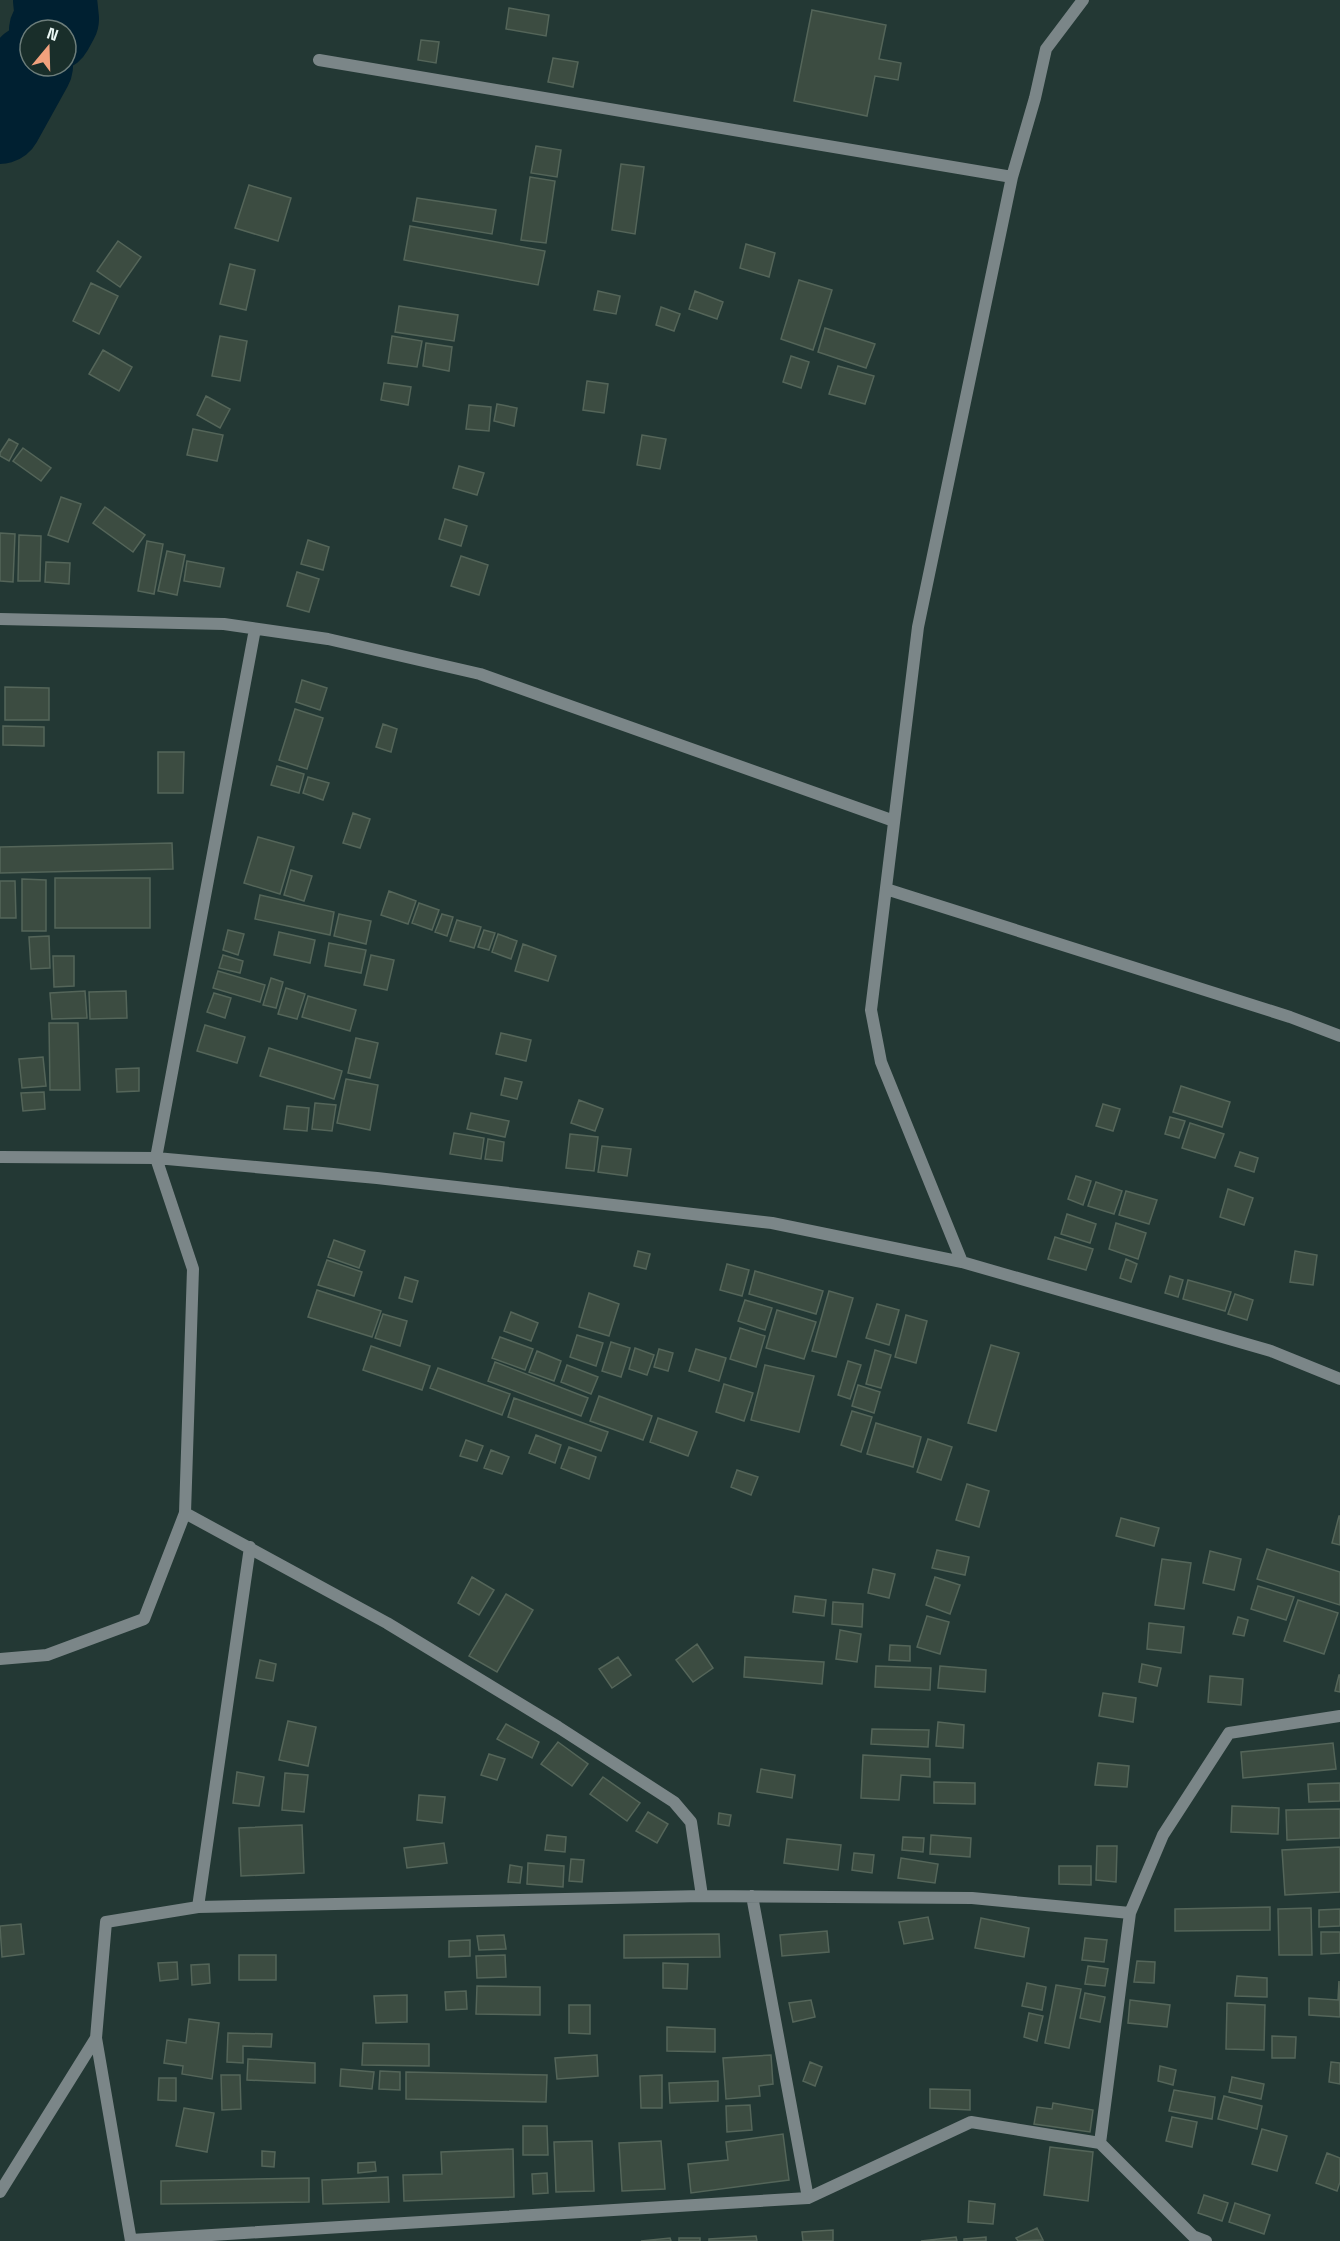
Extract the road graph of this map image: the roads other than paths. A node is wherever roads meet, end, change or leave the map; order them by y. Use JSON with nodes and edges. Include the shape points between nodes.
{"nodes":[{"id":1,"x":1083,"y":0,"type":"edge"},
{"id":2,"x":319,"y":60,"type":"dead end"},
{"id":3,"x":1012,"y":177,"type":"junction"},
{"id":4,"x":0,"y":620,"type":"edge"},
{"id":5,"x":255,"y":629,"type":"junction"},
{"id":6,"x":894,"y":821,"type":"junction"},
{"id":7,"x":886,"y":889,"type":"junction"},
{"id":8,"x":1340,"y":1036,"type":"edge"},
{"id":9,"x":0,"y":1157,"type":"edge"},
{"id":10,"x":156,"y":1158,"type":"junction"},
{"id":11,"x":962,"y":1262,"type":"junction"},
{"id":12,"x":1340,"y":1379,"type":"edge"},
{"id":13,"x":185,"y":1514,"type":"junction"},
{"id":14,"x":250,"y":1547,"type":"junction"},
{"id":15,"x":0,"y":1659,"type":"edge"},
{"id":16,"x":1340,"y":1716,"type":"edge"},
{"id":17,"x":702,"y":1896,"type":"junction"},
{"id":18,"x":752,"y":1896,"type":"junction"},
{"id":19,"x":198,"y":1907,"type":"junction"},
{"id":20,"x":1130,"y":1913,"type":"junction"},
{"id":21,"x":96,"y":2038,"type":"junction"},
{"id":22,"x":1100,"y":2143,"type":"junction"},
{"id":23,"x":0,"y":2192,"type":"edge"},
{"id":24,"x":808,"y":2198,"type":"junction"},
{"id":25,"x":131,"y":2241,"type":"edge"},
{"id":26,"x":1206,"y":2241,"type":"edge"}],
"edges":[{"from":1,"to":3,"type":"street","via":[[1046,49]]},
{"from":2,"to":3,"type":"street"},
{"from":3,"to":6,"type":"street","via":[[918,627]]},
{"from":4,"to":5,"type":"street","via":[[224,624]]},
{"from":5,"to":6,"type":"street","via":[[328,639],[480,674]]},
{"from":5,"to":10,"type":"street"},
{"from":6,"to":7,"type":"street"},
{"from":7,"to":8,"type":"street"},
{"from":7,"to":11,"type":"street","via":[[870,1010],[881,1062]]},
{"from":9,"to":10,"type":"street"},
{"from":10,"to":11,"type":"street","via":[[388,1179],[772,1223]]},
{"from":10,"to":13,"type":"street","via":[[193,1269]]},
{"from":11,"to":12,"type":"street","via":[[1271,1351]]},
{"from":13,"to":14,"type":"street"},
{"from":13,"to":15,"type":"street","via":[[144,1619],[47,1655]]},
{"from":14,"to":17,"type":"street","via":[[387,1623],[674,1802],[691,1822]]},
{"from":14,"to":19,"type":"street"},
{"from":16,"to":20,"type":"street","via":[[1229,1732],[1163,1835]]},
{"from":17,"to":18,"type":"street"},
{"from":17,"to":19,"type":"street"},
{"from":18,"to":20,"type":"street","via":[[972,1898]]},
{"from":18,"to":24,"type":"street"},
{"from":19,"to":21,"type":"street","via":[[106,1922]]},
{"from":20,"to":22,"type":"street"},
{"from":21,"to":23,"type":"street"},
{"from":21,"to":25,"type":"street"},
{"from":22,"to":24,"type":"street","via":[[971,2122]]},
{"from":22,"to":26,"type":"street","via":[[1193,2236]]},
{"from":24,"to":25,"type":"street"}]}
